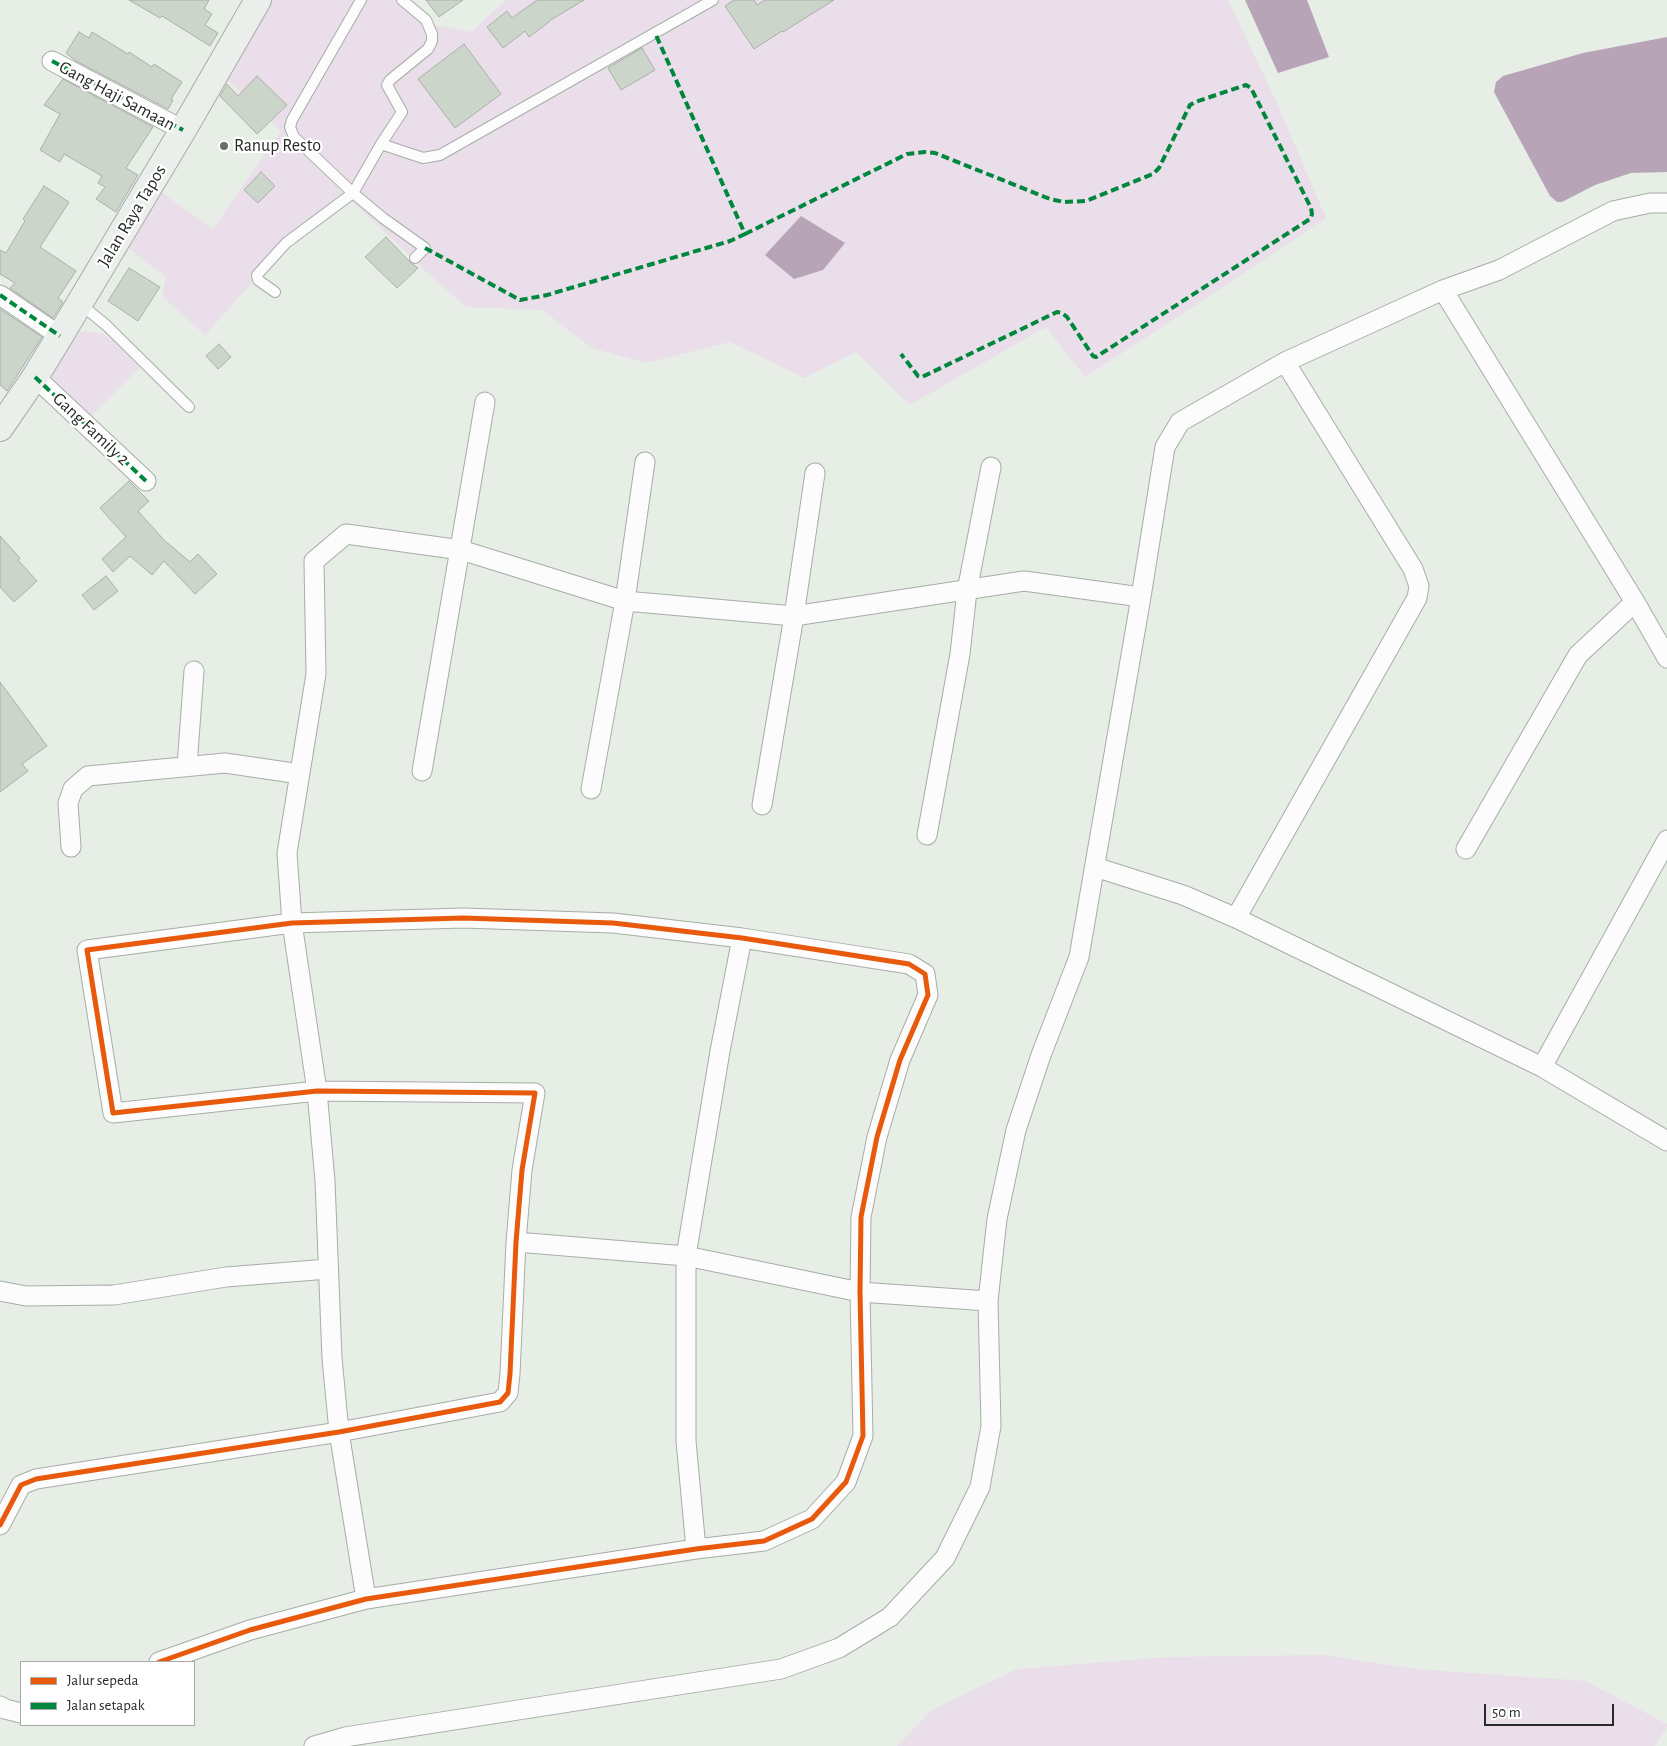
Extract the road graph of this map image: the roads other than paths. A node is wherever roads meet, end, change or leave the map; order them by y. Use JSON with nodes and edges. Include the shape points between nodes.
{"nodes":[{"id":1,"x":258,"y":0,"type":"edge"},
{"id":2,"x":361,"y":0,"type":"edge"},
{"id":3,"x":402,"y":0,"type":"edge"},
{"id":4,"x":713,"y":0,"type":"edge"},
{"id":5,"x":52,"y":61,"type":"dead end"},
{"id":6,"x":183,"y":130,"type":"junction"},
{"id":7,"x":381,"y":144,"type":"junction"},
{"id":8,"x":353,"y":193,"type":"junction"},
{"id":9,"x":1667,"y":203,"type":"edge"},
{"id":10,"x":415,"y":258,"type":"dead end"},
{"id":11,"x":1443,"y":290,"type":"junction"},
{"id":12,"x":275,"y":292,"type":"dead end"},
{"id":13,"x":0,"y":295,"type":"edge"},
{"id":14,"x":79,"y":303,"type":"junction"},
{"id":15,"x":60,"y":336,"type":"junction"},
{"id":16,"x":1285,"y":362,"type":"junction"},
{"id":17,"x":35,"y":377,"type":"junction"},
{"id":18,"x":485,"y":402,"type":"dead end"},
{"id":19,"x":189,"y":407,"type":"dead end"},
{"id":20,"x":0,"y":428,"type":"edge"},
{"id":21,"x":645,"y":462,"type":"dead end"},
{"id":22,"x":990,"y":467,"type":"dead end"},
{"id":23,"x":815,"y":473,"type":"dead end"},
{"id":24,"x":146,"y":481,"type":"dead end"},
{"id":25,"x":461,"y":550,"type":"junction"},
{"id":26,"x":967,"y":591,"type":"junction"},
{"id":27,"x":1141,"y":597,"type":"junction"},
{"id":28,"x":625,"y":601,"type":"junction"},
{"id":29,"x":1635,"y":602,"type":"junction"},
{"id":30,"x":794,"y":616,"type":"junction"},
{"id":31,"x":1667,"y":658,"type":"edge"},
{"id":32,"x":194,"y":671,"type":"dead end"},
{"id":33,"x":187,"y":766,"type":"junction"},
{"id":34,"x":422,"y":772,"type":"dead end"},
{"id":35,"x":300,"y":774,"type":"junction"},
{"id":36,"x":591,"y":789,"type":"dead end"},
{"id":37,"x":762,"y":805,"type":"dead end"},
{"id":38,"x":927,"y":835,"type":"dead end"},
{"id":39,"x":1667,"y":840,"type":"edge"},
{"id":40,"x":71,"y":847,"type":"dead end"},
{"id":41,"x":1466,"y":849,"type":"dead end"},
{"id":42,"x":1095,"y":867,"type":"junction"},
{"id":43,"x":1236,"y":918,"type":"junction"},
{"id":44,"x":292,"y":923,"type":"junction"},
{"id":45,"x":742,"y":938,"type":"junction"},
{"id":46,"x":1542,"y":1068,"type":"junction"},
{"id":47,"x":318,"y":1091,"type":"junction"},
{"id":48,"x":1667,"y":1141,"type":"edge"},
{"id":49,"x":516,"y":1242,"type":"junction"},
{"id":50,"x":686,"y":1256,"type":"junction"},
{"id":51,"x":328,"y":1269,"type":"junction"},
{"id":52,"x":0,"y":1291,"type":"edge"},
{"id":53,"x":860,"y":1292,"type":"junction"},
{"id":54,"x":988,"y":1301,"type":"junction"},
{"id":55,"x":338,"y":1432,"type":"junction"},
{"id":56,"x":0,"y":1525,"type":"edge"},
{"id":57,"x":696,"y":1549,"type":"junction"},
{"id":58,"x":366,"y":1600,"type":"junction"},
{"id":59,"x":162,"y":1661,"type":"edge"},
{"id":60,"x":0,"y":1706,"type":"edge"},
{"id":61,"x":20,"y":1714,"type":"edge"},
{"id":62,"x":314,"y":1746,"type":"edge"}],
"edges":[{"from":1,"to":6,"type":"main road","name":"Jalan Raya Tapos"},
{"from":2,"to":8,"type":"lane","via":[[290,127],[294,137]]},
{"from":3,"to":7,"type":"lane","via":[[426,20],[432,41],[428,49],[387,86],[402,112]]},
{"from":4,"to":7,"type":"lane","via":[[440,155],[423,158]]},
{"from":5,"to":6,"type":"street","name":"Gang Haji Samaan"},
{"from":6,"to":14,"type":"main road","name":"Jalan Raya Tapos"},
{"from":7,"to":8,"type":"lane"},
{"from":8,"to":10,"type":"lane","via":[[424,248]]},
{"from":8,"to":12,"type":"lane","via":[[286,243],[257,275]]},
{"from":9,"to":11,"type":"street","via":[[1613,211],[1499,270]]},
{"from":11,"to":16,"type":"street"},
{"from":11,"to":29,"type":"street"},
{"from":13,"to":15,"type":"street"},
{"from":14,"to":15,"type":"main road","name":"Jalan Raya Tapos"},
{"from":14,"to":19,"type":"lane"},
{"from":15,"to":17,"type":"main road","name":"Jalan Raya Tapos"},
{"from":16,"to":27,"type":"street","via":[[1180,422],[1165,447]]},
{"from":16,"to":43,"type":"street","via":[[1413,569],[1419,586],[1417,598]]},
{"from":17,"to":20,"type":"main road","name":"Jalan Raya Tapos"},
{"from":17,"to":24,"type":"street","name":"Gang Family 2"},
{"from":18,"to":25,"type":"street"},
{"from":21,"to":28,"type":"street"},
{"from":22,"to":26,"type":"street"},
{"from":23,"to":30,"type":"street"},
{"from":25,"to":28,"type":"street"},
{"from":25,"to":34,"type":"street"},
{"from":25,"to":35,"type":"street","via":[[346,534],[314,561],[316,674]]},
{"from":26,"to":27,"type":"street","via":[[1024,581]]},
{"from":26,"to":30,"type":"street"},
{"from":26,"to":38,"type":"street","via":[[960,654]]},
{"from":27,"to":42,"type":"street"},
{"from":28,"to":30,"type":"street"},
{"from":28,"to":36,"type":"street"},
{"from":29,"to":31,"type":"street"},
{"from":29,"to":41,"type":"street","via":[[1578,655]]},
{"from":30,"to":37,"type":"street"},
{"from":32,"to":33,"type":"street"},
{"from":33,"to":35,"type":"street","via":[[225,762]]},
{"from":33,"to":40,"type":"street","via":[[88,776],[73,789],[68,803]]},
{"from":35,"to":44,"type":"street","via":[[287,853]]},
{"from":39,"to":46,"type":"street"},
{"from":42,"to":43,"type":"street","via":[[1182,895]]},
{"from":42,"to":54,"type":"street","via":[[1079,958],[1016,1130],[997,1219]]},
{"from":43,"to":46,"type":"street"},
{"from":44,"to":45,"type":"street","via":[[483,919],[613,923]]},
{"from":44,"to":47,"type":"street"},
{"from":44,"to":47,"type":"street","via":[[87,950],[113,1113]]},
{"from":45,"to":50,"type":"street"},
{"from":45,"to":53,"type":"street","via":[[909,964],[925,974],[928,996],[900,1060],[873,1155],[861,1217]]},
{"from":46,"to":48,"type":"street"},
{"from":47,"to":49,"type":"street","via":[[535,1093],[522,1170]]},
{"from":47,"to":51,"type":"street"},
{"from":49,"to":50,"type":"street"},
{"from":49,"to":55,"type":"street","via":[[510,1374],[508,1393],[500,1402]]},
{"from":50,"to":53,"type":"street"},
{"from":50,"to":57,"type":"street","via":[[686,1441]]},
{"from":51,"to":52,"type":"street","via":[[226,1277],[114,1296],[26,1296]]},
{"from":51,"to":55,"type":"street"},
{"from":53,"to":54,"type":"street"},
{"from":53,"to":57,"type":"street","via":[[862,1436],[846,1482],[812,1519],[764,1541]]},
{"from":54,"to":62,"type":"street","via":[[991,1426],[980,1487],[945,1558],[890,1617],[838,1648],[781,1669],[345,1737]]},
{"from":55,"to":56,"type":"street","via":[[36,1479],[20,1485]]},
{"from":55,"to":58,"type":"street"},
{"from":57,"to":58,"type":"street"},
{"from":58,"to":59,"type":"street","via":[[250,1630]]},
{"from":60,"to":61,"type":"street"}]}
